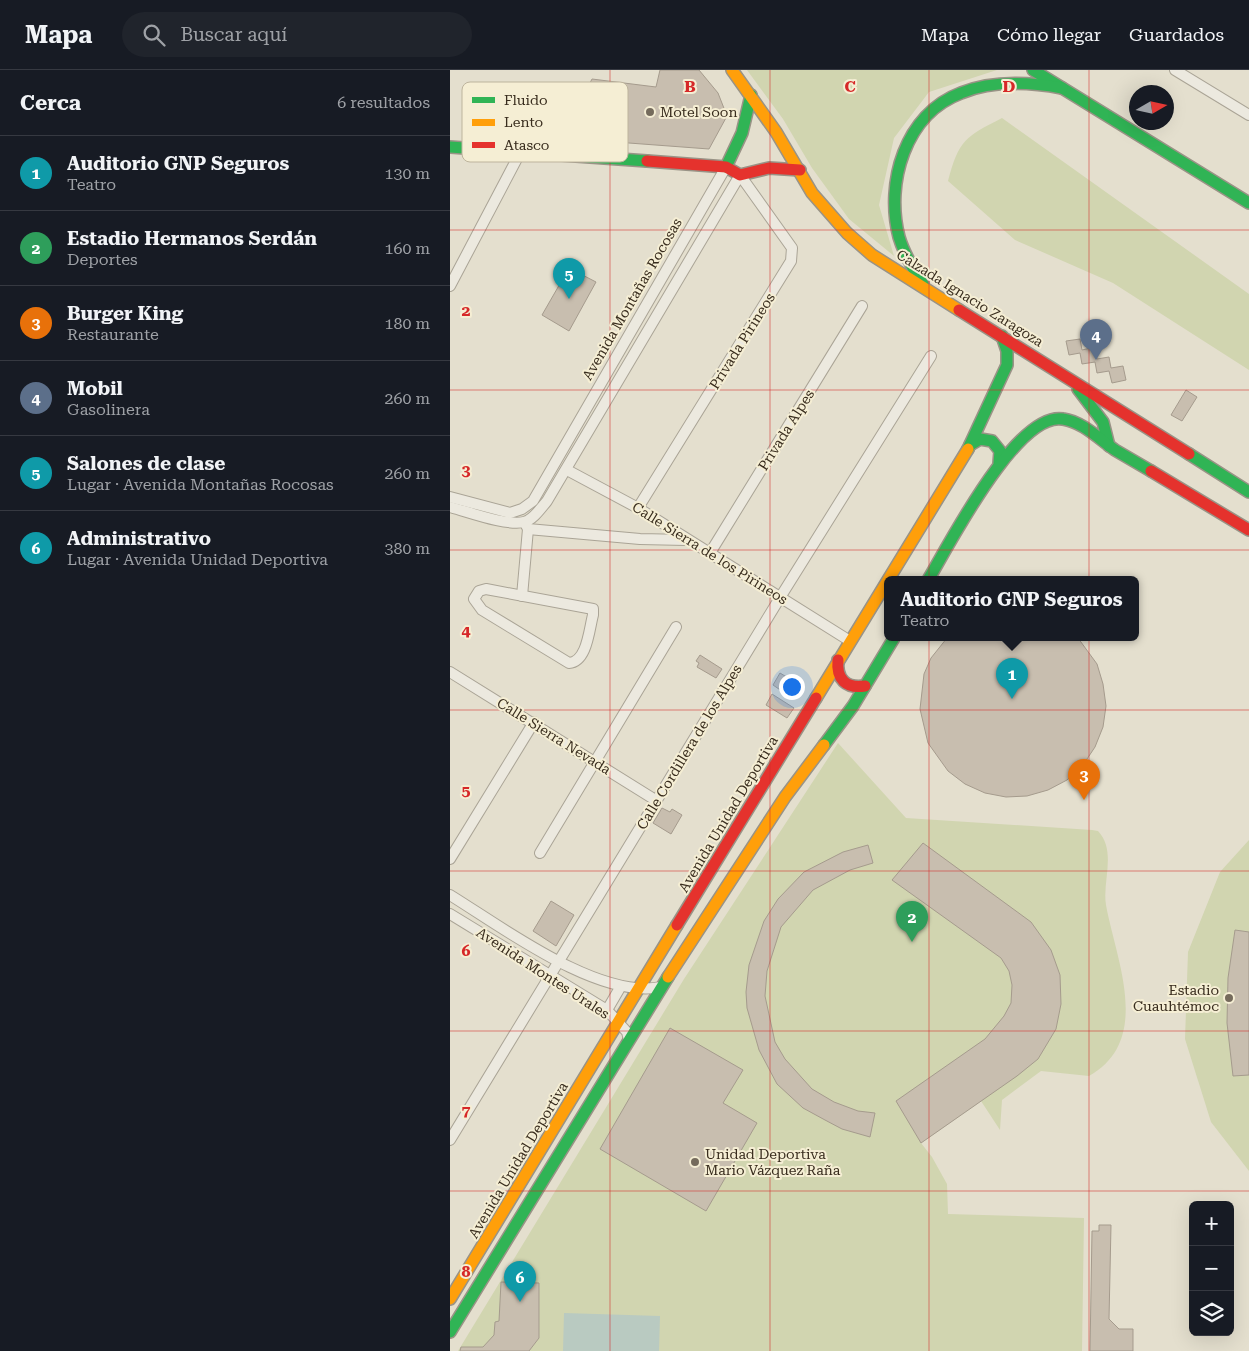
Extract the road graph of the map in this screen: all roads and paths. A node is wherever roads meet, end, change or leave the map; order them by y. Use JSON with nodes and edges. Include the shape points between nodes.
{"nodes":[{"id":1,"x":732,"y":70,"type":"edge"},
{"id":2,"x":1033,"y":70,"type":"edge"},
{"id":3,"x":1175,"y":70,"type":"edge"},
{"id":4,"x":1062,"y":88,"type":"junction"},
{"id":5,"x":751,"y":94,"type":"junction"},
{"id":6,"x":1249,"y":115,"type":"edge"},
{"id":7,"x":628,"y":160,"type":"edge"},
{"id":8,"x":516,"y":162,"type":"edge"},
{"id":9,"x":726,"y":167,"type":"junction"},
{"id":10,"x":800,"y":170,"type":"junction"},
{"id":11,"x":740,"y":174,"type":"junction"},
{"id":12,"x":1249,"y":203,"type":"edge"},
{"id":13,"x":450,"y":286,"type":"edge"},
{"id":14,"x":931,"y":293,"type":"junction"},
{"id":15,"x":862,"y":306,"type":"dead end"},
{"id":16,"x":1002,"y":336,"type":"junction"},
{"id":17,"x":931,"y":356,"type":"dead end"},
{"id":18,"x":1064,"y":375,"type":"junction"},
{"id":19,"x":1136,"y":421,"type":"junction"},
{"id":20,"x":1103,"y":422,"type":"junction"},
{"id":21,"x":1077,"y":423,"type":"junction"},
{"id":22,"x":970,"y":445,"type":"junction"},
{"id":23,"x":1109,"y":446,"type":"junction"},
{"id":24,"x":998,"y":463,"type":"junction"},
{"id":25,"x":567,"y":470,"type":"junction"},
{"id":26,"x":1249,"y":492,"type":"edge"},
{"id":27,"x":450,"y":497,"type":"edge"},
{"id":28,"x":450,"y":507,"type":"edge"},
{"id":29,"x":638,"y":508,"type":"junction"},
{"id":30,"x":522,"y":509,"type":"junction"},
{"id":31,"x":526,"y":525,"type":"junction"},
{"id":32,"x":1249,"y":530,"type":"edge"},
{"id":33,"x":688,"y":540,"type":"junction"},
{"id":34,"x":710,"y":553,"type":"junction"},
{"id":35,"x":889,"y":576,"type":"edge"},
{"id":36,"x":930,"y":576,"type":"edge"},
{"id":37,"x":884,"y":585,"type":"edge"},
{"id":38,"x":522,"y":596,"type":"junction"},
{"id":39,"x":781,"y":596,"type":"junction"},
{"id":40,"x":676,"y":627,"type":"dead end"},
{"id":41,"x":850,"y":640,"type":"junction"},
{"id":42,"x":892,"y":641,"type":"edge"},
{"id":43,"x":838,"y":660,"type":"junction"},
{"id":44,"x":450,"y":672,"type":"edge"},
{"id":45,"x":865,"y":686,"type":"junction"},
{"id":46,"x":534,"y":722,"type":"junction"},
{"id":47,"x":594,"y":761,"type":"junction"},
{"id":48,"x":657,"y":801,"type":"junction"},
{"id":49,"x":540,"y":853,"type":"dead end"},
{"id":50,"x":450,"y":859,"type":"edge"},
{"id":51,"x":450,"y":895,"type":"edge"},
{"id":52,"x":450,"y":914,"type":"edge"},
{"id":53,"x":558,"y":962,"type":"junction"},
{"id":54,"x":550,"y":975,"type":"junction"},
{"id":55,"x":621,"y":986,"type":"junction"},
{"id":56,"x":661,"y":987,"type":"junction"},
{"id":57,"x":640,"y":988,"type":"junction"},
{"id":58,"x":607,"y":1010,"type":"junction"},
{"id":59,"x":618,"y":1022,"type":"junction"},
{"id":60,"x":629,"y":1040,"type":"junction"},
{"id":61,"x":450,"y":1140,"type":"edge"},
{"id":62,"x":450,"y":1299,"type":"edge"},
{"id":63,"x":450,"y":1330,"type":"edge"}],
"edges":[{"from":1,"to":5,"type":"street","name":"Calzada Ignacio Zaragoza"},
{"from":2,"to":4,"type":"street"},
{"from":3,"to":6,"type":"street"},
{"from":4,"to":12,"type":"street"},
{"from":4,"to":14,"type":"street","via":[[1023,83],[965,92],[950,98],[918,127],[899,168],[894,213],[906,256]]},
{"from":5,"to":9,"type":"street","name":"Avenida Montañas Rocosas","via":[[744,125]]},
{"from":5,"to":10,"type":"street","name":"Calzada Ignacio Zaragoza"},
{"from":7,"to":9,"type":"street"},
{"from":8,"to":13,"type":"street"},
{"from":9,"to":11,"type":"street"},
{"from":9,"to":30,"type":"street","name":"Avenida Montañas Rocosas","via":[[533,501]]},
{"from":10,"to":11,"type":"street","via":[[769,166]]},
{"from":10,"to":14,"type":"street","name":"Calzada Ignacio Zaragoza","via":[[812,193],[847,233],[872,255]]},
{"from":11,"to":25,"type":"street"},
{"from":11,"to":29,"type":"street","name":"Privada Pirineos","via":[[792,248],[791,261]]},
{"from":14,"to":16,"type":"street","name":"Calzada Ignacio Zaragoza"},
{"from":15,"to":34,"type":"street","name":"Privada Alpes"},
{"from":16,"to":18,"type":"street","name":"Calzada Ignacio Zaragoza"},
{"from":16,"to":22,"type":"street","name":"Avenida Unidad Deportiva","via":[[1007,365]]},
{"from":17,"to":39,"type":"street","name":"Calle Cordillera de los Alpes"},
{"from":18,"to":19,"type":"street","name":"Calzada Ignacio Zaragoza"},
{"from":18,"to":20,"type":"street"},
{"from":19,"to":20,"type":"street"},
{"from":19,"to":26,"type":"street","name":"Calzada Ignacio Zaragoza"},
{"from":20,"to":21,"type":"street"},
{"from":20,"to":23,"type":"street"},
{"from":21,"to":23,"type":"street"},
{"from":21,"to":24,"type":"street","via":[[1054,418],[1046,422],[1016,442]]},
{"from":22,"to":24,"type":"street","via":[[980,439],[992,441],[1000,451]]},
{"from":22,"to":35,"type":"street","name":"Avenida Unidad Deportiva"},
{"from":23,"to":32,"type":"street"},
{"from":24,"to":36,"type":"street"},
{"from":25,"to":29,"type":"street","name":"Calle Sierra de los Pirineos"},
{"from":25,"to":31,"type":"street"},
{"from":27,"to":30,"type":"street","via":[[510,513]]},
{"from":28,"to":31,"type":"street"},
{"from":29,"to":33,"type":"street","name":"Calle Sierra de los Pirineos"},
{"from":30,"to":31,"type":"street"},
{"from":31,"to":33,"type":"street","via":[[640,539]]},
{"from":31,"to":38,"type":"street"},
{"from":33,"to":34,"type":"street","name":"Calle Sierra de los Pirineos"},
{"from":34,"to":39,"type":"street","name":"Calle Sierra de los Pirineos"},
{"from":37,"to":41,"type":"street","name":"Avenida Unidad Deportiva"},
{"from":38,"to":38,"type":"street","via":[[593,609],[578,660],[569,663],[482,610],[474,599],[478,591],[486,589]]},
{"from":39,"to":41,"type":"street","name":"Calle Sierra de los Pirineos"},
{"from":39,"to":48,"type":"street","name":"Calle Cordillera de los Alpes"},
{"from":40,"to":47,"type":"street"},
{"from":41,"to":43,"type":"street","name":"Avenida Unidad Deportiva"},
{"from":42,"to":45,"type":"street"},
{"from":43,"to":45,"type":"street","via":[[838,676],[842,683],[857,688]]},
{"from":43,"to":57,"type":"street","name":"Avenida Unidad Deportiva"},
{"from":44,"to":46,"type":"street","name":"Calle Sierra Nevada"},
{"from":45,"to":56,"type":"street","via":[[785,797]]},
{"from":46,"to":47,"type":"street","name":"Calle Sierra Nevada"},
{"from":46,"to":50,"type":"street"},
{"from":47,"to":48,"type":"street","name":"Calle Sierra Nevada"},
{"from":47,"to":49,"type":"street"},
{"from":48,"to":53,"type":"street","name":"Calle Cordillera de los Alpes"},
{"from":51,"to":53,"type":"street","name":"Avenida Montes Urales"},
{"from":52,"to":54,"type":"street","name":"Avenida Montes Urales"},
{"from":53,"to":54,"type":"street","name":"Calle Cordillera de los Alpes"},
{"from":53,"to":55,"type":"street","name":"Avenida Montes Urales"},
{"from":54,"to":58,"type":"street","name":"Avenida Montes Urales"},
{"from":54,"to":61,"type":"street","name":"Calle Cordillera de los Alpes"},
{"from":55,"to":57,"type":"street","name":"Avenida Montes Urales"},
{"from":55,"to":58,"type":"street"},
{"from":56,"to":57,"type":"street","name":"Avenida Montes Urales"},
{"from":56,"to":60,"type":"street"},
{"from":57,"to":59,"type":"street","name":"Avenida Unidad Deportiva"},
{"from":58,"to":59,"type":"street","name":"Avenida Montes Urales"},
{"from":59,"to":60,"type":"street","name":"Avenida Montes Urales"},
{"from":59,"to":62,"type":"street","name":"Avenida Unidad Deportiva"},
{"from":60,"to":63,"type":"street"}]}
